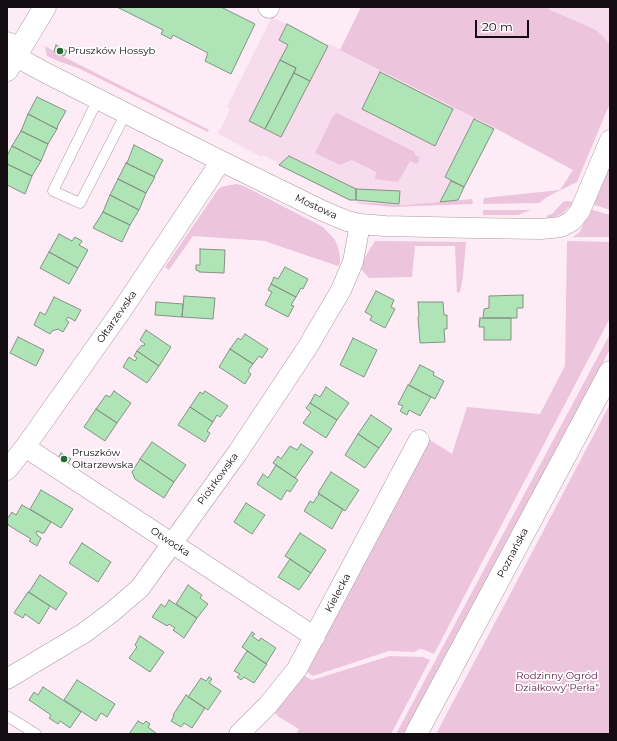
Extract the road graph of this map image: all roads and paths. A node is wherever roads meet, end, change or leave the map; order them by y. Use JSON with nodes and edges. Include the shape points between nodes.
{"nodes":[{"id":1,"x":45,"y":7,"type":"edge"},
{"id":2,"x":11,"y":55,"type":"edge"},
{"id":3,"x":98,"y":99,"type":"junction"},
{"id":4,"x":126,"y":113,"type":"junction"},
{"id":5,"x":610,"y":140,"type":"edge"},
{"id":6,"x":221,"y":161,"type":"junction"},
{"id":7,"x":360,"y":224,"type":"junction"},
{"id":8,"x":610,"y":372,"type":"edge"},
{"id":9,"x":419,"y":440,"type":"dead end"},
{"id":10,"x":26,"y":447,"type":"junction"},
{"id":11,"x":7,"y":470,"type":"edge"},
{"id":12,"x":172,"y":543,"type":"junction"},
{"id":13,"x":315,"y":637,"type":"junction"},
{"id":14,"x":7,"y":679,"type":"edge"},
{"id":15,"x":7,"y":716,"type":"edge"},
{"id":16,"x":36,"y":734,"type":"edge"},
{"id":17,"x":239,"y":734,"type":"edge"},
{"id":18,"x":416,"y":734,"type":"edge"}],
"edges":[{"from":1,"to":2,"type":"main road"},
{"from":2,"to":3,"type":"street","name":"Mostowa"},
{"from":3,"to":4,"type":"street","name":"Mostowa"},
{"from":3,"to":4,"type":"lane","via":[[54,191],[80,203]]},
{"from":4,"to":6,"type":"street","name":"Mostowa"},
{"from":5,"to":7,"type":"street","name":"Mostowa","via":[[580,211],[572,221],[561,227],[466,228]]},
{"from":6,"to":7,"type":"street","name":"Mostowa","via":[[336,217]]},
{"from":6,"to":10,"type":"street","name":"Ołtarzewska","via":[[122,310]]},
{"from":7,"to":12,"type":"street","name":"Piotrkowska","via":[[353,262],[341,290],[307,348],[238,452]]},
{"from":8,"to":18,"type":"main road","name":"Poznańska"},
{"from":9,"to":13,"type":"street","name":"Kielecka"},
{"from":10,"to":11,"type":"street","name":"Ołtarzewska"},
{"from":10,"to":12,"type":"street","name":"Otwocka"},
{"from":12,"to":13,"type":"street","name":"Otwocka"},
{"from":12,"to":14,"type":"street","name":"Piotrkowska","via":[[140,588],[112,612],[84,633]]},
{"from":13,"to":17,"type":"street","name":"Kielecka","via":[[283,688]]},
{"from":15,"to":16,"type":"lane"}]}
